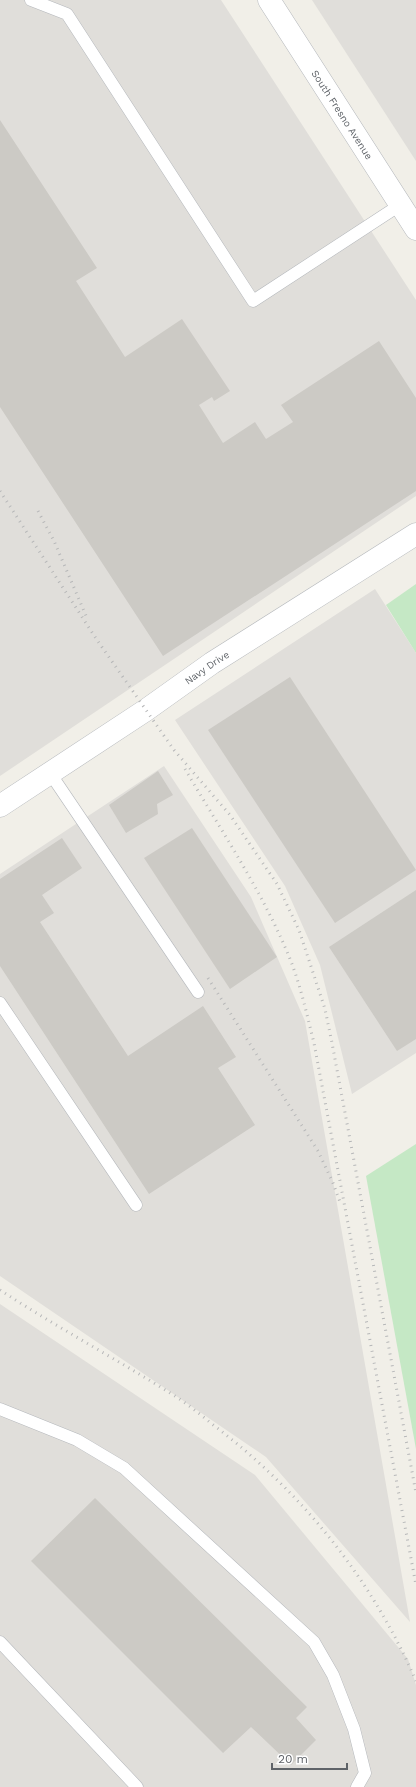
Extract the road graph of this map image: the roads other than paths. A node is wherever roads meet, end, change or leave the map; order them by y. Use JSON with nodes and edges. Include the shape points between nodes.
{"nodes":[{"id":1,"x":31,"y":0,"type":"edge"},
{"id":2,"x":269,"y":0,"type":"edge"},
{"id":3,"x":400,"y":205,"type":"junction"},
{"id":4,"x":416,"y":229,"type":"edge"},
{"id":5,"x":416,"y":534,"type":"edge"},
{"id":6,"x":50,"y":773,"type":"junction"},
{"id":7,"x":0,"y":806,"type":"edge"},
{"id":8,"x":198,"y":992,"type":"dead end"},
{"id":9,"x":0,"y":1003,"type":"edge"},
{"id":10,"x":136,"y":1205,"type":"dead end"},
{"id":11,"x":0,"y":1409,"type":"edge"},
{"id":12,"x":0,"y":1642,"type":"edge"},
{"id":13,"x":137,"y":1787,"type":"edge"},
{"id":14,"x":357,"y":1787,"type":"edge"}],
"edges":[{"from":1,"to":3,"type":"lane","via":[[67,14],[252,301]]},
{"from":2,"to":3,"type":"street","name":"South Fresno Avenue"},
{"from":3,"to":4,"type":"street","name":"South Fresno Avenue"},
{"from":5,"to":6,"type":"street","name":"Navy Drive","via":[[212,663]]},
{"from":6,"to":7,"type":"street","name":"Navy Drive"},
{"from":6,"to":8,"type":"lane"},
{"from":9,"to":10,"type":"lane"},
{"from":11,"to":14,"type":"lane","via":[[77,1440],[124,1468],[314,1642],[333,1675],[354,1729],[365,1773]]},
{"from":12,"to":13,"type":"lane"}]}
